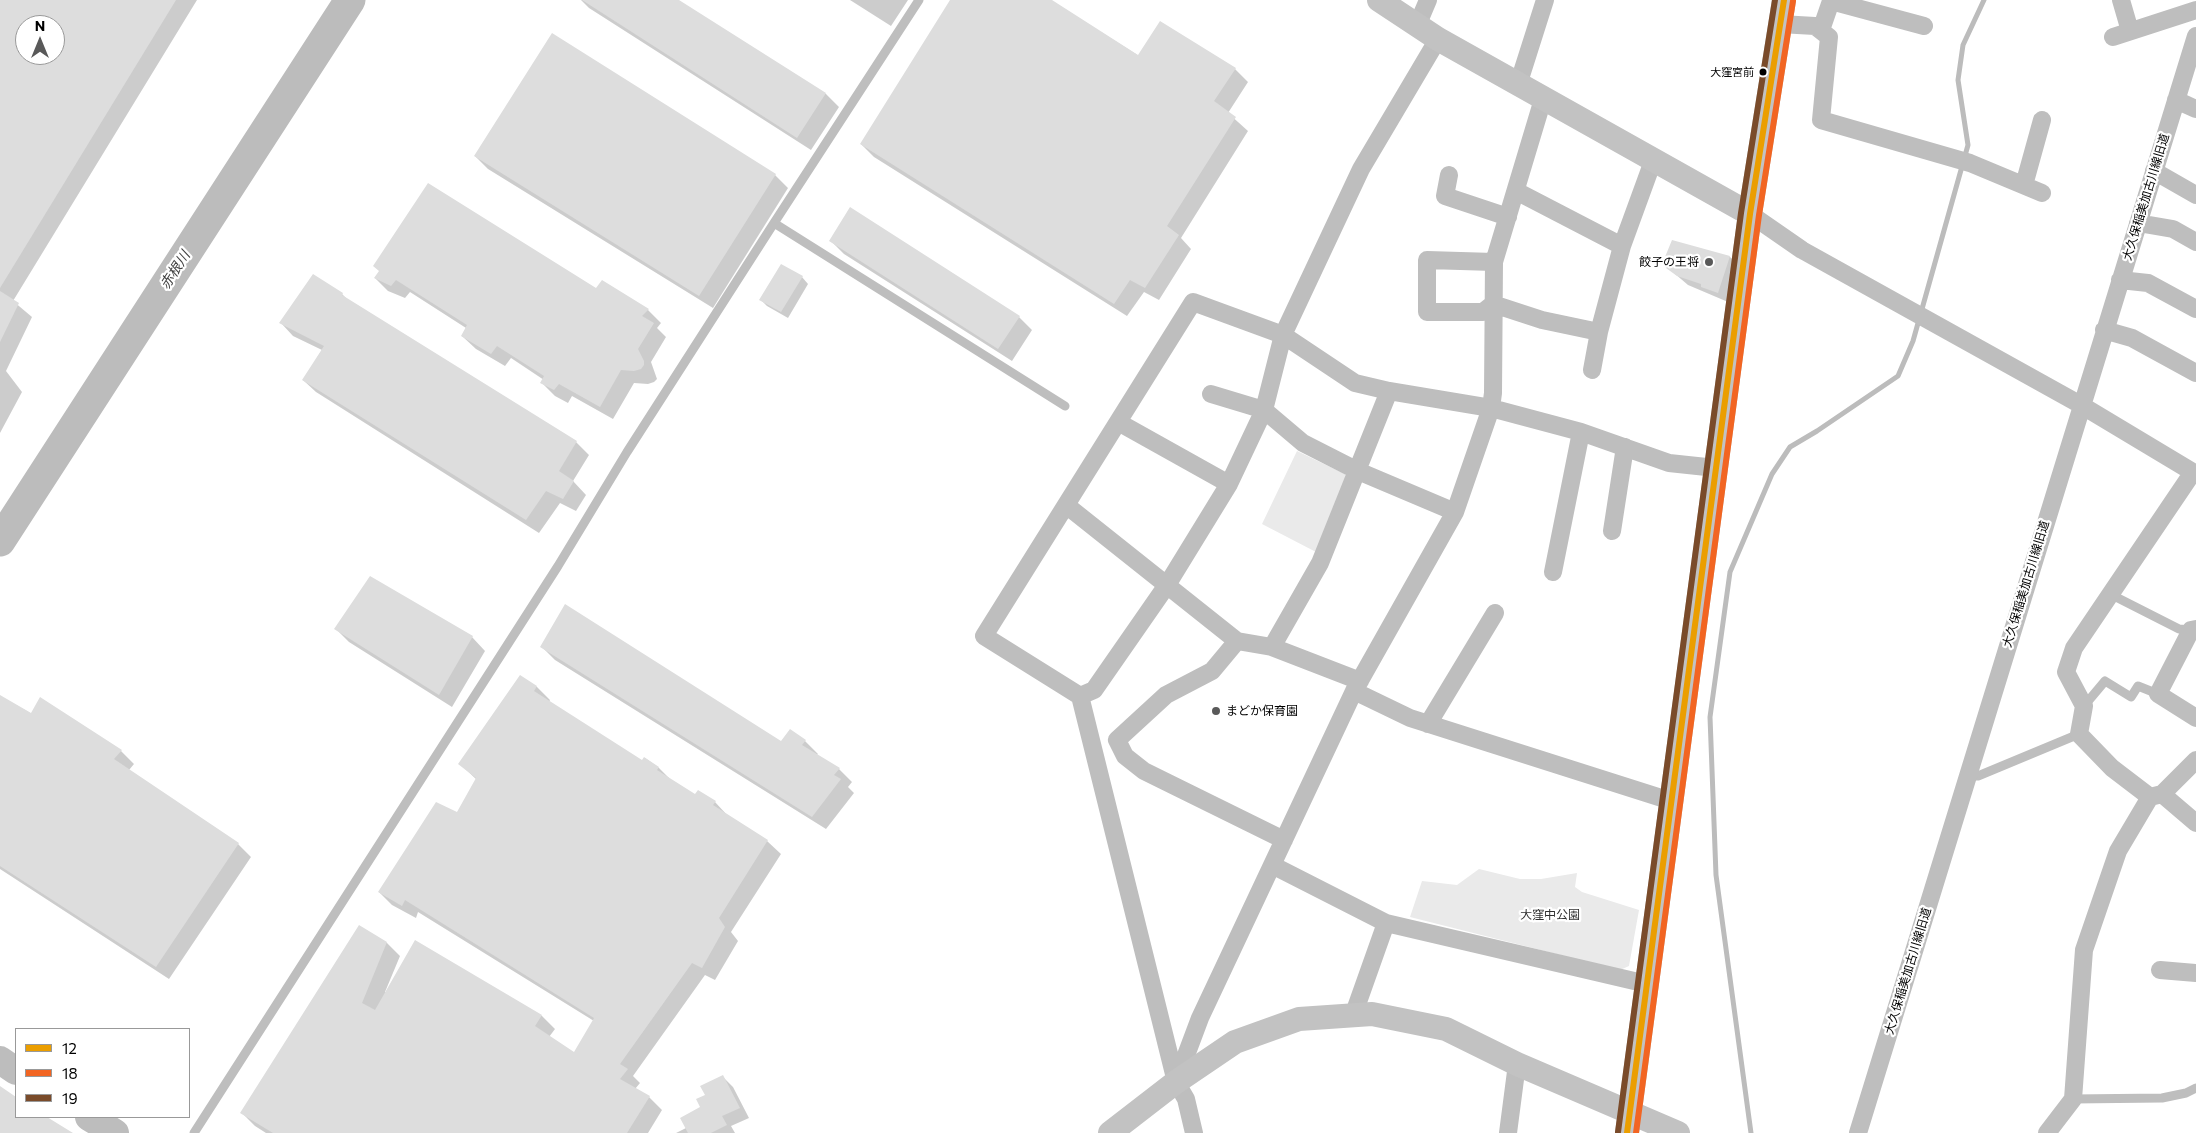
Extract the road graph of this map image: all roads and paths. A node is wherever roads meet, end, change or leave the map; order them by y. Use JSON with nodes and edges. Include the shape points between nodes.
{"nodes":[{"id":1,"x":918,"y":0,"type":"edge"},
{"id":2,"x":1379,"y":0,"type":"edge"},
{"id":3,"x":1428,"y":0,"type":"edge"},
{"id":4,"x":1545,"y":0,"type":"edge"},
{"id":5,"x":1784,"y":0,"type":"edge"},
{"id":6,"x":2121,"y":0,"type":"edge"},
{"id":7,"x":2196,"y":10,"type":"edge"},
{"id":8,"x":1780,"y":24,"type":"junction"},
{"id":9,"x":1417,"y":26,"type":"junction"},
{"id":10,"x":1924,"y":26,"type":"dead end"},
{"id":11,"x":1821,"y":30,"type":"junction"},
{"id":12,"x":2130,"y":31,"type":"junction"},
{"id":13,"x":2196,"y":36,"type":"edge"},
{"id":14,"x":2113,"y":37,"type":"dead end"},
{"id":15,"x":1438,"y":39,"type":"junction"},
{"id":16,"x":1518,"y":85,"type":"junction"},
{"id":17,"x":1543,"y":99,"type":"junction"},
{"id":18,"x":2176,"y":100,"type":"junction"},
{"id":19,"x":2196,"y":109,"type":"edge"},
{"id":20,"x":2042,"y":120,"type":"dead end"},
{"id":21,"x":1653,"y":161,"type":"junction"},
{"id":22,"x":2154,"y":171,"type":"junction"},
{"id":23,"x":1449,"y":175,"type":"dead end"},
{"id":24,"x":2024,"y":185,"type":"junction"},
{"id":25,"x":1516,"y":190,"type":"junction"},
{"id":26,"x":2042,"y":193,"type":"dead end"},
{"id":27,"x":2196,"y":195,"type":"edge"},
{"id":28,"x":1750,"y":214,"type":"junction"},
{"id":29,"x":1508,"y":217,"type":"junction"},
{"id":30,"x":774,"y":223,"type":"junction"},
{"id":31,"x":2138,"y":223,"type":"junction"},
{"id":32,"x":2196,"y":242,"type":"edge"},
{"id":33,"x":1622,"y":246,"type":"junction"},
{"id":34,"x":1494,"y":262,"type":"junction"},
{"id":35,"x":2120,"y":280,"type":"junction"},
{"id":36,"x":1493,"y":304,"type":"junction"},
{"id":37,"x":2196,"y":309,"type":"edge"},
{"id":38,"x":2104,"y":330,"type":"junction"},
{"id":39,"x":1599,"y":332,"type":"junction"},
{"id":40,"x":1283,"y":335,"type":"junction"},
{"id":41,"x":1592,"y":370,"type":"dead end"},
{"id":42,"x":2196,"y":372,"type":"edge"},
{"id":43,"x":1389,"y":391,"type":"junction"},
{"id":44,"x":1211,"y":394,"type":"dead end"},
{"id":45,"x":2081,"y":404,"type":"junction"},
{"id":46,"x":1065,"y":406,"type":"dead end"},
{"id":47,"x":1491,"y":408,"type":"junction"},
{"id":48,"x":1264,"y":410,"type":"junction"},
{"id":49,"x":1118,"y":422,"type":"junction"},
{"id":50,"x":1581,"y":432,"type":"junction"},
{"id":51,"x":1625,"y":447,"type":"junction"},
{"id":52,"x":1716,"y":468,"type":"junction"},
{"id":53,"x":1358,"y":471,"type":"junction"},
{"id":54,"x":2194,"y":473,"type":"edge"},
{"id":55,"x":1229,"y":484,"type":"junction"},
{"id":56,"x":1066,"y":505,"type":"junction"},
{"id":57,"x":1455,"y":512,"type":"junction"},
{"id":58,"x":1612,"y":531,"type":"dead end"},
{"id":59,"x":1552,"y":572,"type":"dead end"},
{"id":60,"x":1166,"y":585,"type":"junction"},
{"id":61,"x":2110,"y":594,"type":"junction"},
{"id":62,"x":1495,"y":613,"type":"dead end"},
{"id":63,"x":2193,"y":629,"type":"edge"},
{"id":64,"x":1237,"y":641,"type":"junction"},
{"id":65,"x":1272,"y":647,"type":"junction"},
{"id":66,"x":1357,"y":686,"type":"junction"},
{"id":67,"x":2158,"y":694,"type":"junction"},
{"id":68,"x":1080,"y":696,"type":"junction"},
{"id":69,"x":2084,"y":706,"type":"junction"},
{"id":70,"x":2196,"y":718,"type":"edge"},
{"id":71,"x":1428,"y":724,"type":"junction"},
{"id":72,"x":2079,"y":734,"type":"junction"},
{"id":73,"x":1125,"y":756,"type":"junction"},
{"id":74,"x":2196,"y":760,"type":"edge"},
{"id":75,"x":1096,"y":761,"type":"junction"},
{"id":76,"x":1968,"y":776,"type":"junction"},
{"id":77,"x":2156,"y":796,"type":"junction"},
{"id":78,"x":1672,"y":801,"type":"junction"},
{"id":79,"x":2196,"y":823,"type":"edge"},
{"id":80,"x":1284,"y":840,"type":"junction"},
{"id":81,"x":1272,"y":865,"type":"junction"},
{"id":82,"x":1386,"y":923,"type":"junction"},
{"id":83,"x":2160,"y":970,"type":"dead end"},
{"id":84,"x":2196,"y":973,"type":"edge"},
{"id":85,"x":1647,"y":984,"type":"junction"},
{"id":86,"x":1353,"y":1016,"type":"junction"},
{"id":87,"x":0,"y":1060,"type":"edge"},
{"id":88,"x":1517,"y":1064,"type":"junction"},
{"id":89,"x":15,"y":1070,"type":"edge"},
{"id":90,"x":1176,"y":1082,"type":"junction"},
{"id":91,"x":2196,"y":1088,"type":"edge"},
{"id":92,"x":2073,"y":1099,"type":"junction"},
{"id":93,"x":91,"y":1118,"type":"edge"},
{"id":94,"x":1628,"y":1122,"type":"edge"},
{"id":95,"x":115,"y":1133,"type":"edge"},
{"id":96,"x":194,"y":1133,"type":"edge"},
{"id":97,"x":1110,"y":1133,"type":"edge"},
{"id":98,"x":1194,"y":1133,"type":"edge"},
{"id":99,"x":1508,"y":1133,"type":"edge"},
{"id":100,"x":1678,"y":1133,"type":"edge"},
{"id":101,"x":1858,"y":1133,"type":"edge"},
{"id":102,"x":2047,"y":1133,"type":"edge"}],
"edges":[{"from":1,"to":30,"type":"lane"},
{"from":2,"to":9,"type":"main road"},
{"from":3,"to":9,"type":"street"},
{"from":4,"to":16,"type":"street"},
{"from":5,"to":8,"type":"main road"},
{"from":6,"to":12,"type":"street"},
{"from":7,"to":12,"type":"street"},
{"from":8,"to":11,"type":"street","via":[[1815,26]]},
{"from":8,"to":28,"type":"main road"},
{"from":9,"to":15,"type":"main road"},
{"from":10,"to":11,"type":"street","via":[[1831,0]]},
{"from":11,"to":24,"type":"street","via":[[1829,37],[1821,120],[1963,161]]},
{"from":12,"to":14,"type":"street"},
{"from":13,"to":18,"type":"street","name":"大久保稲美加古川線旧道"},
{"from":15,"to":16,"type":"main road"},
{"from":15,"to":40,"type":"street","via":[[1361,170]]},
{"from":16,"to":17,"type":"main road"},
{"from":17,"to":21,"type":"main road"},
{"from":17,"to":25,"type":"street"},
{"from":18,"to":19,"type":"street"},
{"from":18,"to":22,"type":"street","name":"大久保稲美加古川線旧道"},
{"from":20,"to":24,"type":"street"},
{"from":21,"to":28,"type":"main road"},
{"from":21,"to":33,"type":"street"},
{"from":22,"to":27,"type":"street"},
{"from":22,"to":31,"type":"street","name":"大久保稲美加古川線旧道"},
{"from":23,"to":29,"type":"street","via":[[1445,196]]},
{"from":24,"to":26,"type":"street"},
{"from":25,"to":29,"type":"street"},
{"from":25,"to":33,"type":"street"},
{"from":28,"to":45,"type":"street","via":[[1802,250]]},
{"from":28,"to":52,"type":"main road"},
{"from":29,"to":34,"type":"street"},
{"from":30,"to":46,"type":"lane"},
{"from":30,"to":96,"type":"lane","via":[[553,575]]},
{"from":31,"to":32,"type":"street","via":[[2173,229]]},
{"from":31,"to":35,"type":"street","name":"大久保稲美加古川線旧道"},
{"from":33,"to":39,"type":"street"},
{"from":34,"to":36,"type":"street"},
{"from":34,"to":36,"type":"street","via":[[1426,260],[1426,312],[1483,312]]},
{"from":35,"to":37,"type":"street","via":[[2148,283]]},
{"from":35,"to":38,"type":"street","name":"大久保稲美加古川線旧道"},
{"from":36,"to":39,"type":"street","via":[[1542,320]]},
{"from":36,"to":47,"type":"street","via":[[1494,393]]},
{"from":38,"to":42,"type":"street","via":[[2132,338]]},
{"from":38,"to":45,"type":"street","name":"大久保稲美加古川線旧道"},
{"from":39,"to":41,"type":"street"},
{"from":40,"to":43,"type":"street","via":[[1355,383]]},
{"from":40,"to":48,"type":"street"},
{"from":40,"to":49,"type":"street","via":[[1193,302]]},
{"from":43,"to":47,"type":"street"},
{"from":43,"to":53,"type":"street"},
{"from":44,"to":48,"type":"street"},
{"from":45,"to":54,"type":"street"},
{"from":45,"to":76,"type":"street","name":"大久保稲美加古川線旧道"},
{"from":47,"to":50,"type":"street"},
{"from":47,"to":57,"type":"street"},
{"from":48,"to":53,"type":"street","via":[[1303,443]]},
{"from":48,"to":55,"type":"street"},
{"from":49,"to":55,"type":"street"},
{"from":49,"to":56,"type":"street"},
{"from":50,"to":51,"type":"street"},
{"from":50,"to":59,"type":"street"},
{"from":51,"to":52,"type":"street","via":[[1669,462]]},
{"from":51,"to":58,"type":"street"},
{"from":52,"to":78,"type":"main road"},
{"from":53,"to":57,"type":"street"},
{"from":53,"to":65,"type":"street","via":[[1320,563]]},
{"from":54,"to":61,"type":"street"},
{"from":55,"to":60,"type":"street"},
{"from":56,"to":60,"type":"street"},
{"from":56,"to":68,"type":"street","via":[[984,636]]},
{"from":57,"to":66,"type":"street"},
{"from":60,"to":64,"type":"street"},
{"from":60,"to":68,"type":"street","via":[[1094,690]]},
{"from":61,"to":63,"type":"lane","via":[[2179,628]]},
{"from":61,"to":69,"type":"street","via":[[2074,648],[2066,672]]},
{"from":62,"to":71,"type":"street"},
{"from":63,"to":67,"type":"street"},
{"from":64,"to":65,"type":"street"},
{"from":64,"to":73,"type":"street","via":[[1212,671],[1166,695],[1117,740]]},
{"from":65,"to":66,"type":"street"},
{"from":66,"to":71,"type":"street","via":[[1410,718]]},
{"from":66,"to":80,"type":"street"},
{"from":67,"to":69,"type":"lane","via":[[2138,686],[2131,697],[2105,681]]},
{"from":67,"to":70,"type":"street"},
{"from":68,"to":75,"type":"street"},
{"from":69,"to":72,"type":"street"},
{"from":71,"to":78,"type":"street"},
{"from":72,"to":76,"type":"lane","via":[[1978,776]]},
{"from":72,"to":77,"type":"street","via":[[2112,768]]},
{"from":73,"to":75,"type":"street"},
{"from":73,"to":80,"type":"street","via":[[1144,771]]},
{"from":74,"to":77,"type":"street"},
{"from":75,"to":90,"type":"street"},
{"from":76,"to":101,"type":"street","name":"大久保稲美加古川線旧道"},
{"from":77,"to":79,"type":"street"},
{"from":77,"to":92,"type":"street","via":[[2118,851],[2084,950]]},
{"from":78,"to":85,"type":"main road"},
{"from":80,"to":81,"type":"street"},
{"from":81,"to":82,"type":"street"},
{"from":81,"to":90,"type":"street","via":[[1200,1018]]},
{"from":82,"to":85,"type":"street"},
{"from":82,"to":86,"type":"street"},
{"from":83,"to":84,"type":"street"},
{"from":85,"to":94,"type":"main road"},
{"from":86,"to":88,"type":"main road","via":[[1372,1014],[1446,1029]]},
{"from":86,"to":90,"type":"main road","via":[[1299,1019],[1235,1042]]},
{"from":87,"to":89,"type":"highway"},
{"from":88,"to":94,"type":"main road"},
{"from":88,"to":99,"type":"street"},
{"from":90,"to":97,"type":"main road"},
{"from":90,"to":98,"type":"street","via":[[1186,1099]]},
{"from":91,"to":92,"type":"lane","via":[[2162,1098]]},
{"from":92,"to":102,"type":"street"},
{"from":93,"to":95,"type":"highway"},
{"from":94,"to":100,"type":"main road"}]}
